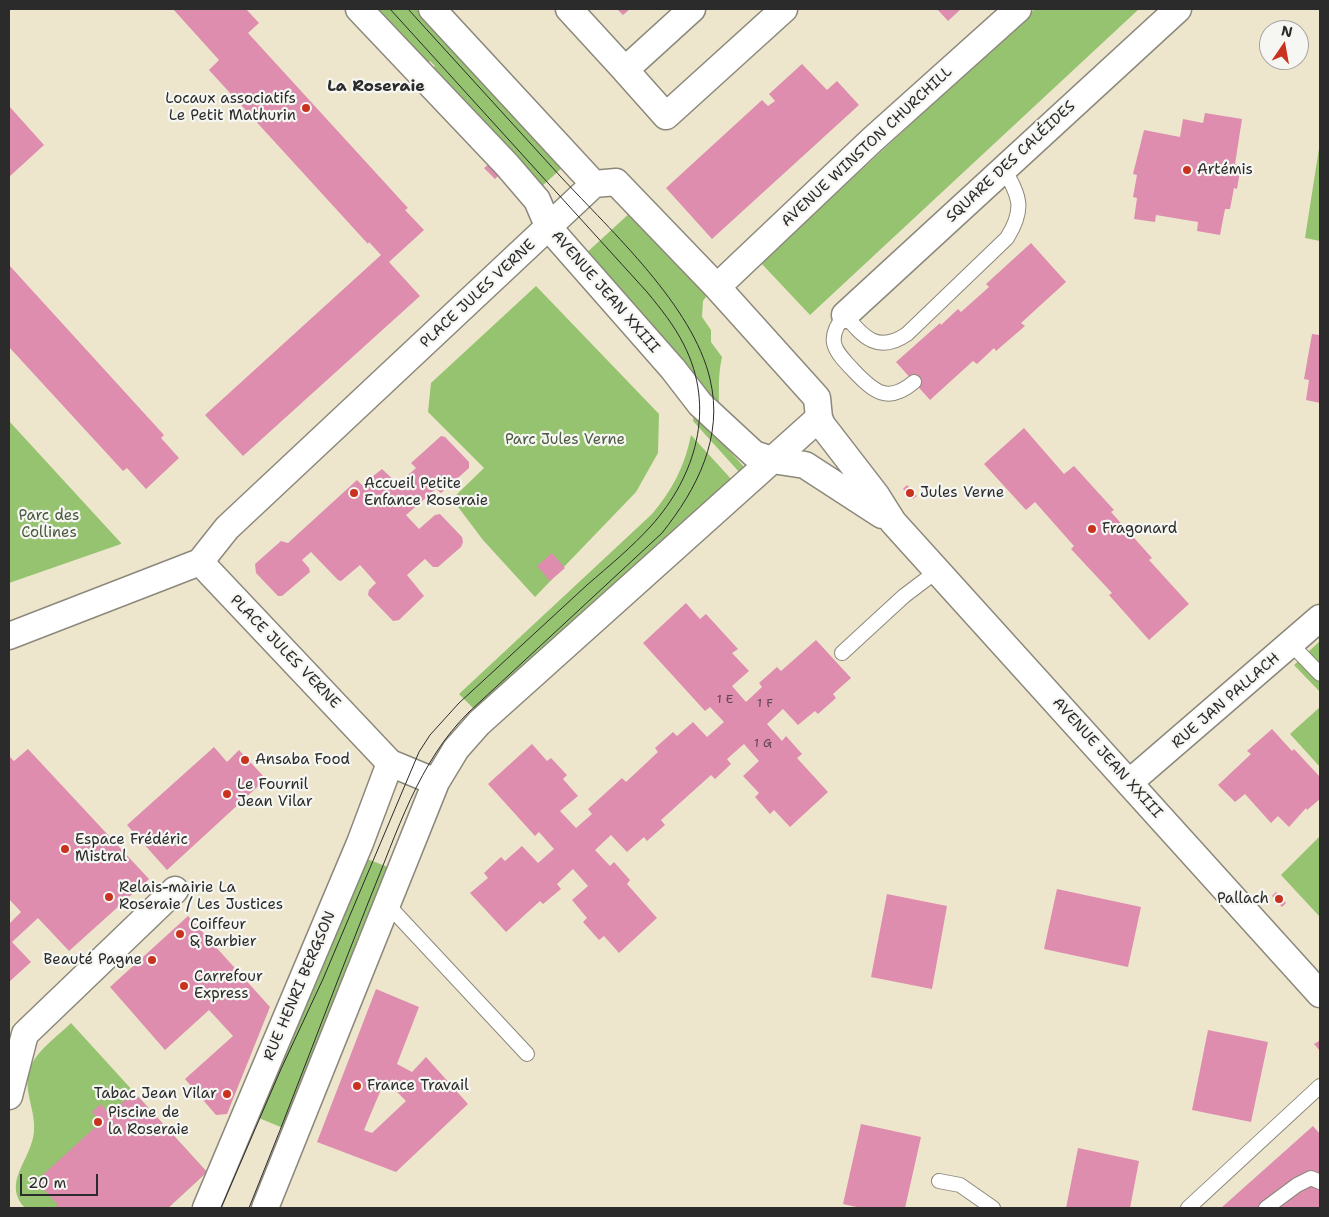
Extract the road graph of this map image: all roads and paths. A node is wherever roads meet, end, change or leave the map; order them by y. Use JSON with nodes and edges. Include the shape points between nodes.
{"nodes":[{"id":1,"x":359,"y":9,"type":"edge"},
{"id":2,"x":432,"y":9,"type":"edge"},
{"id":3,"x":569,"y":9,"type":"edge"},
{"id":4,"x":692,"y":9,"type":"edge"},
{"id":5,"x":784,"y":9,"type":"edge"},
{"id":6,"x":1018,"y":9,"type":"edge"},
{"id":7,"x":1178,"y":9,"type":"edge"},
{"id":8,"x":624,"y":70,"type":"junction"},
{"id":9,"x":1004,"y":169,"type":"junction"},
{"id":10,"x":594,"y":184,"type":"junction"},
{"id":11,"x":549,"y":228,"type":"junction"},
{"id":12,"x":717,"y":288,"type":"junction"},
{"id":13,"x":845,"y":315,"type":"junction"},
{"id":14,"x":914,"y":382,"type":"dead end"},
{"id":15,"x":818,"y":418,"type":"junction"},
{"id":16,"x":772,"y":460,"type":"junction"},
{"id":17,"x":893,"y":522,"type":"junction"},
{"id":18,"x":200,"y":562,"type":"junction"},
{"id":19,"x":937,"y":571,"type":"junction"},
{"id":20,"x":1320,"y":618,"type":"edge"},
{"id":21,"x":9,"y":636,"type":"edge"},
{"id":22,"x":1291,"y":644,"type":"junction"},
{"id":23,"x":842,"y":652,"type":"dead end"},
{"id":24,"x":1320,"y":674,"type":"edge"},
{"id":25,"x":390,"y":763,"type":"junction"},
{"id":26,"x":436,"y":782,"type":"junction"},
{"id":27,"x":1130,"y":782,"type":"junction"},
{"id":28,"x":174,"y":890,"type":"dead end"},
{"id":29,"x":387,"y":904,"type":"junction"},
{"id":30,"x":1320,"y":994,"type":"edge"},
{"id":31,"x":527,"y":1054,"type":"dead end"},
{"id":32,"x":1320,"y":1086,"type":"edge"},
{"id":33,"x":9,"y":1096,"type":"edge"},
{"id":34,"x":939,"y":1181,"type":"dead end"},
{"id":35,"x":1320,"y":1182,"type":"edge"},
{"id":36,"x":206,"y":1208,"type":"edge"},
{"id":37,"x":265,"y":1208,"type":"edge"},
{"id":38,"x":993,"y":1208,"type":"edge"},
{"id":39,"x":1188,"y":1208,"type":"edge"},
{"id":40,"x":1266,"y":1208,"type":"edge"}],
"edges":[{"from":1,"to":11,"type":"street","name":"AVENUE JEAN XXIII","via":[[507,165],[537,200]]},
{"from":2,"to":10,"type":"street"},
{"from":3,"to":8,"type":"street"},
{"from":4,"to":8,"type":"street"},
{"from":5,"to":8,"type":"street","via":[[666,116]]},
{"from":6,"to":12,"type":"street","name":"AVENUE WINSTON CHURCHILL","via":[[872,140]]},
{"from":7,"to":9,"type":"street","name":"SQUARE DES CALÉIDES"},
{"from":9,"to":13,"type":"street","name":"SQUARE DES CALÉIDES"},
{"from":9,"to":13,"type":"lane","via":[[1018,193],[1019,205],[1013,228],[1007,238],[907,334],[888,343],[868,340]]},
{"from":10,"to":11,"type":"street","name":"PLACE JULES VERNE"},
{"from":10,"to":12,"type":"street","name":"AVENUE JEAN XXIII","via":[[616,182]]},
{"from":11,"to":16,"type":"street","name":"AVENUE JEAN XXIII","via":[[700,404],[754,454]]},
{"from":11,"to":18,"type":"street","name":"PLACE JULES VERNE","via":[[234,522]]},
{"from":12,"to":15,"type":"street","name":"AVENUE JEAN XXIII","via":[[817,398]]},
{"from":13,"to":14,"type":"lane","via":[[834,332],[836,352],[871,388],[890,394],[900,392]]},
{"from":15,"to":16,"type":"street"},
{"from":15,"to":17,"type":"street","name":"AVENUE JEAN XXIII"},
{"from":16,"to":17,"type":"street","name":"AVENUE JEAN XXIII","via":[[805,465]]},
{"from":16,"to":26,"type":"street","via":[[466,735]]},
{"from":17,"to":19,"type":"street","name":"AVENUE JEAN XXIII"},
{"from":18,"to":21,"type":"street"},
{"from":18,"to":25,"type":"street","name":"PLACE JULES VERNE"},
{"from":19,"to":23,"type":"lane"},
{"from":19,"to":27,"type":"street","name":"AVENUE JEAN XXIII"},
{"from":20,"to":22,"type":"street","name":"RUE JAN PALLACH"},
{"from":22,"to":24,"type":"lane"},
{"from":22,"to":27,"type":"street","name":"RUE JAN PALLACH"},
{"from":25,"to":26,"type":"street","name":"PLACE JULES VERNE"},
{"from":25,"to":36,"type":"street","name":"RUE HENRI BERGSON","via":[[360,843]]},
{"from":26,"to":29,"type":"street"},
{"from":27,"to":30,"type":"street","name":"AVENUE JEAN XXIII"},
{"from":28,"to":33,"type":"street","via":[[25,1034]]},
{"from":29,"to":31,"type":"lane"},
{"from":29,"to":37,"type":"street"},
{"from":32,"to":39,"type":"lane"},
{"from":34,"to":38,"type":"lane","via":[[960,1186]]},
{"from":35,"to":40,"type":"lane","via":[[1311,1178]]}]}
